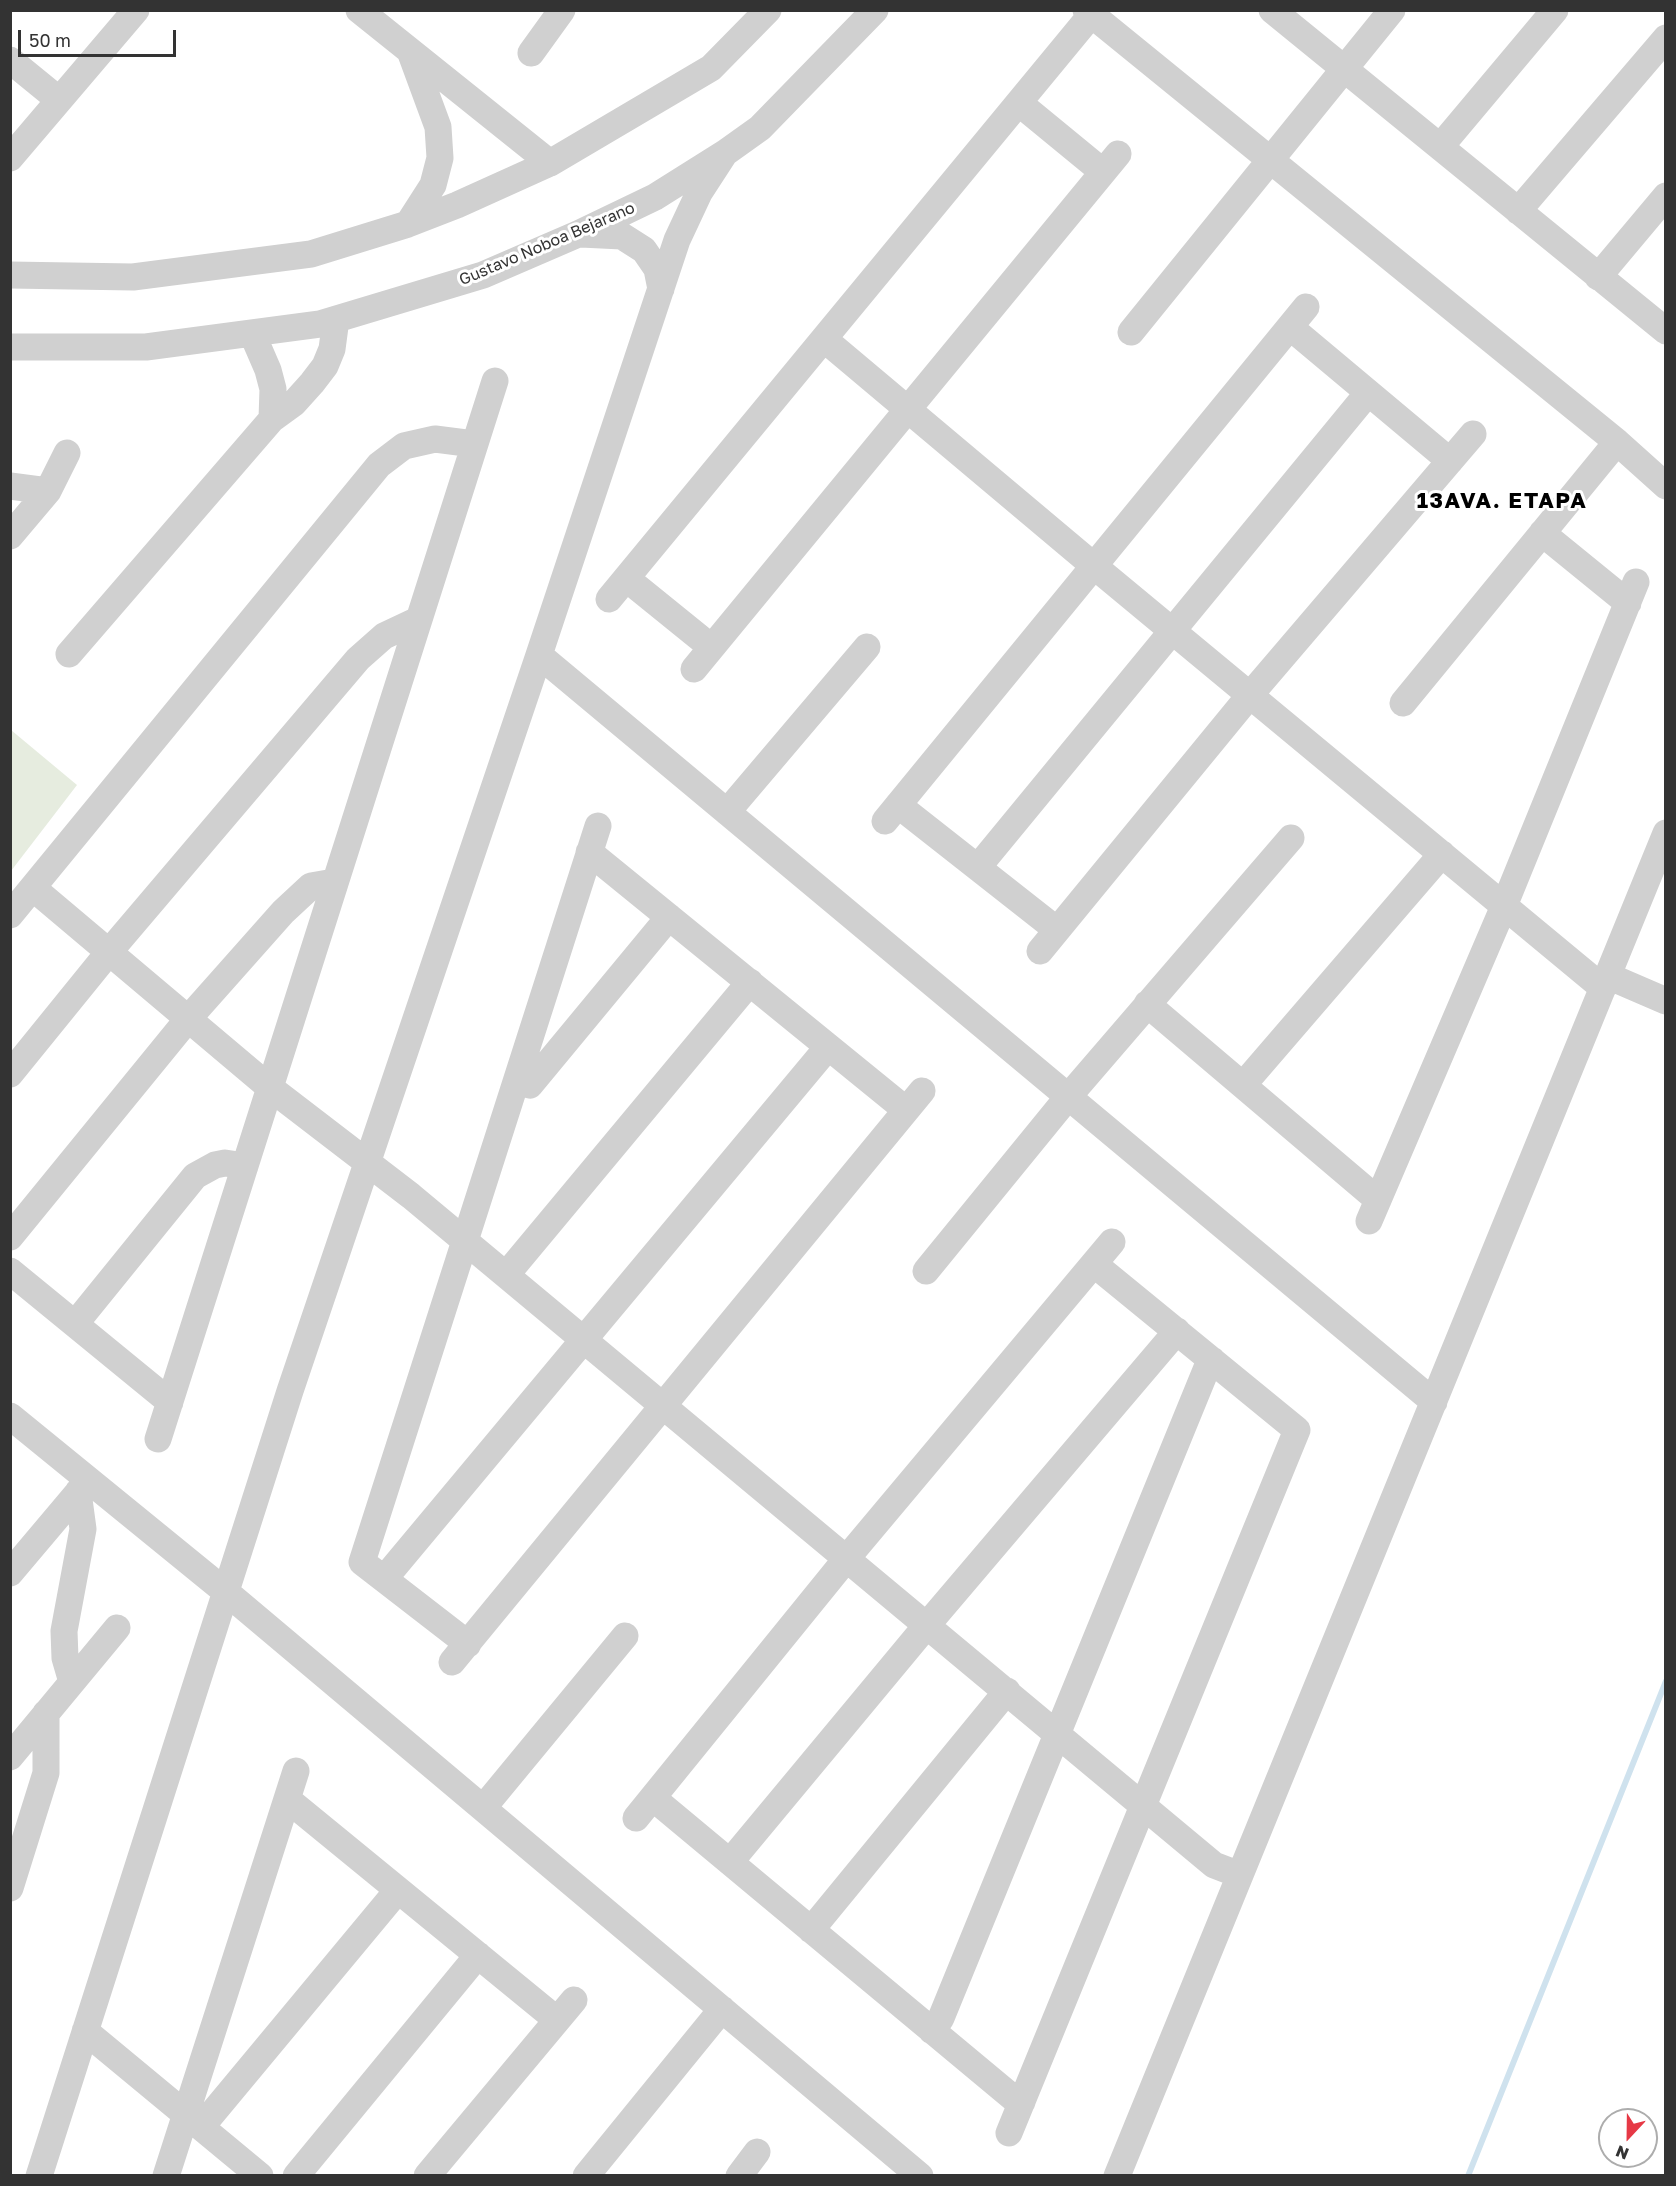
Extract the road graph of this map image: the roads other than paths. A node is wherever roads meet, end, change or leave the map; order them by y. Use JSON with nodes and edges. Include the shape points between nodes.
{"nodes":[{"id":1,"x":136,"y":10,"type":"edge"},
{"id":2,"x":359,"y":10,"type":"edge"},
{"id":3,"x":768,"y":10,"type":"edge"},
{"id":4,"x":874,"y":10,"type":"edge"},
{"id":5,"x":1272,"y":10,"type":"edge"},
{"id":6,"x":1392,"y":10,"type":"edge"},
{"id":7,"x":1555,"y":10,"type":"edge"},
{"id":8,"x":1089,"y":13,"type":"edge"},
{"id":9,"x":552,"y":14,"type":"edge"},
{"id":10,"x":1665,"y":38,"type":"edge"},
{"id":11,"x":409,"y":50,"type":"junction"},
{"id":12,"x":531,"y":53,"type":"dead end"},
{"id":13,"x":10,"y":60,"type":"edge"},
{"id":14,"x":1344,"y":70,"type":"junction"},
{"id":15,"x":59,"y":100,"type":"junction"},
{"id":16,"x":1019,"y":103,"type":"junction"},
{"id":17,"x":1440,"y":147,"type":"junction"},
{"id":18,"x":725,"y":153,"type":"junction"},
{"id":19,"x":10,"y":158,"type":"edge"},
{"id":20,"x":1270,"y":160,"type":"junction"},
{"id":21,"x":550,"y":163,"type":"junction"},
{"id":22,"x":1665,"y":196,"type":"edge"},
{"id":23,"x":1518,"y":212,"type":"junction"},
{"id":24,"x":408,"y":224,"type":"junction"},
{"id":25,"x":578,"y":234,"type":"junction"},
{"id":26,"x":10,"y":275,"type":"edge"},
{"id":27,"x":1598,"y":277,"type":"junction"},
{"id":28,"x":661,"y":289,"type":"junction"},
{"id":29,"x":336,"y":320,"type":"junction"},
{"id":30,"x":1131,"y":332,"type":"dead end"},
{"id":31,"x":1665,"y":332,"type":"edge"},
{"id":32,"x":252,"y":333,"type":"junction"},
{"id":33,"x":824,"y":339,"type":"junction"},
{"id":34,"x":10,"y":347,"type":"edge"},
{"id":35,"x":495,"y":381,"type":"dead end"},
{"id":36,"x":1368,"y":393,"type":"junction"},
{"id":37,"x":909,"y":408,"type":"junction"},
{"id":38,"x":272,"y":419,"type":"junction"},
{"id":39,"x":1473,"y":434,"type":"dead end"},
{"id":40,"x":1617,"y":442,"type":"junction"},
{"id":41,"x":474,"y":444,"type":"junction"},
{"id":42,"x":67,"y":453,"type":"dead end"},
{"id":43,"x":1450,"y":461,"type":"junction"},
{"id":44,"x":10,"y":486,"type":"edge"},
{"id":45,"x":1665,"y":486,"type":"edge"},
{"id":46,"x":48,"y":491,"type":"junction"},
{"id":47,"x":1542,"y":533,"type":"junction"},
{"id":48,"x":10,"y":536,"type":"edge"},
{"id":49,"x":1094,"y":566,"type":"junction"},
{"id":50,"x":627,"y":579,"type":"junction"},
{"id":51,"x":609,"y":600,"type":"dead end"},
{"id":52,"x":418,"y":620,"type":"junction"},
{"id":53,"x":1173,"y":631,"type":"junction"},
{"id":54,"x":711,"y":647,"type":"junction"},
{"id":55,"x":867,"y":647,"type":"dead end"},
{"id":56,"x":69,"y":654,"type":"dead end"},
{"id":57,"x":539,"y":655,"type":"junction"},
{"id":58,"x":694,"y":669,"type":"dead end"},
{"id":59,"x":1250,"y":695,"type":"junction"},
{"id":60,"x":1403,"y":703,"type":"dead end"},
{"id":61,"x":727,"y":812,"type":"junction"},
{"id":62,"x":598,"y":826,"type":"dead end"},
{"id":63,"x":1665,"y":833,"type":"edge"},
{"id":64,"x":1291,"y":838,"type":"dead end"},
{"id":65,"x":589,"y":852,"type":"junction"},
{"id":66,"x":1442,"y":854,"type":"junction"},
{"id":67,"x":978,"y":867,"type":"junction"},
{"id":68,"x":334,"y":882,"type":"junction"},
{"id":69,"x":33,"y":888,"type":"junction"},
{"id":70,"x":1504,"y":906,"type":"junction"},
{"id":71,"x":10,"y":915,"type":"edge"},
{"id":72,"x":669,"y":916,"type":"junction"},
{"id":73,"x":1057,"y":930,"type":"junction"},
{"id":74,"x":1040,"y":951,"type":"dead end"},
{"id":75,"x":109,"y":952,"type":"junction"},
{"id":76,"x":750,"y":982,"type":"junction"},
{"id":77,"x":1605,"y":982,"type":"junction"},
{"id":78,"x":1665,"y":1001,"type":"edge"},
{"id":79,"x":1147,"y":1004,"type":"junction"},
{"id":80,"x":188,"y":1019,"type":"junction"},
{"id":81,"x":828,"y":1047,"type":"junction"},
{"id":82,"x":10,"y":1074,"type":"edge"},
{"id":83,"x":517,"y":1081,"type":"junction"},
{"id":84,"x":1243,"y":1085,"type":"junction"},
{"id":85,"x":270,"y":1088,"type":"junction"},
{"id":86,"x":1068,"y":1097,"type":"junction"},
{"id":87,"x":366,"y":1163,"type":"junction"},
{"id":88,"x":244,"y":1166,"type":"junction"},
{"id":89,"x":10,"y":1237,"type":"edge"},
{"id":90,"x":466,"y":1242,"type":"junction"},
{"id":91,"x":1112,"y":1242,"type":"dead end"},
{"id":92,"x":1094,"y":1264,"type":"junction"},
{"id":93,"x":10,"y":1271,"type":"edge"},
{"id":94,"x":926,"y":1271,"type":"dead end"},
{"id":95,"x":506,"y":1275,"type":"junction"},
{"id":96,"x":75,"y":1324,"type":"junction"},
{"id":97,"x":1177,"y":1331,"type":"junction"},
{"id":98,"x":584,"y":1339,"type":"junction"},
{"id":99,"x":1212,"y":1360,"type":"junction"},
{"id":100,"x":170,"y":1402,"type":"junction"},
{"id":101,"x":1434,"y":1402,"type":"junction"},
{"id":102,"x":664,"y":1406,"type":"junction"},
{"id":103,"x":10,"y":1416,"type":"edge"},
{"id":104,"x":158,"y":1439,"type":"dead end"},
{"id":105,"x":83,"y":1486,"type":"junction"},
{"id":106,"x":847,"y":1558,"type":"junction"},
{"id":107,"x":10,"y":1574,"type":"edge"},
{"id":108,"x":384,"y":1579,"type":"junction"},
{"id":109,"x":226,"y":1592,"type":"junction"},
{"id":110,"x":927,"y":1624,"type":"junction"},
{"id":111,"x":117,"y":1628,"type":"dead end"},
{"id":112,"x":625,"y":1636,"type":"dead end"},
{"id":113,"x":72,"y":1682,"type":"junction"},
{"id":114,"x":1007,"y":1691,"type":"junction"},
{"id":115,"x":46,"y":1713,"type":"junction"},
{"id":116,"x":1058,"y":1734,"type":"junction"},
{"id":117,"x":10,"y":1757,"type":"edge"},
{"id":118,"x":296,"y":1771,"type":"dead end"},
{"id":119,"x":653,"y":1798,"type":"junction"},
{"id":120,"x":287,"y":1799,"type":"junction"},
{"id":121,"x":1144,"y":1807,"type":"junction"},
{"id":122,"x":483,"y":1809,"type":"junction"},
{"id":123,"x":636,"y":1818,"type":"dead end"},
{"id":124,"x":730,"y":1862,"type":"junction"},
{"id":125,"x":1240,"y":1875,"type":"junction"},
{"id":126,"x":10,"y":1888,"type":"edge"},
{"id":127,"x":398,"y":1890,"type":"junction"},
{"id":128,"x":811,"y":1929,"type":"junction"},
{"id":129,"x":478,"y":1955,"type":"junction"},
{"id":130,"x":722,"y":2009,"type":"junction"},
{"id":131,"x":85,"y":2031,"type":"junction"},
{"id":132,"x":932,"y":2031,"type":"junction"},
{"id":133,"x":1022,"y":2102,"type":"junction"},
{"id":134,"x":193,"y":2121,"type":"junction"},
{"id":135,"x":1009,"y":2133,"type":"dead end"},
{"id":136,"x":757,"y":2152,"type":"dead end"},
{"id":137,"x":39,"y":2175,"type":"edge"},
{"id":138,"x":166,"y":2175,"type":"edge"},
{"id":139,"x":260,"y":2175,"type":"edge"},
{"id":140,"x":296,"y":2175,"type":"edge"},
{"id":141,"x":427,"y":2175,"type":"edge"},
{"id":142,"x":586,"y":2175,"type":"edge"},
{"id":143,"x":740,"y":2175,"type":"edge"},
{"id":144,"x":920,"y":2175,"type":"edge"},
{"id":145,"x":1118,"y":2175,"type":"edge"}],
"edges":[{"from":1,"to":15,"type":"street"},
{"from":2,"to":11,"type":"street"},
{"from":3,"to":21,"type":"street","via":[[711,68]]},
{"from":4,"to":18,"type":"street","name":"Gustavo Noboa Bejarano","via":[[760,128]]},
{"from":5,"to":14,"type":"street"},
{"from":6,"to":14,"type":"street"},
{"from":7,"to":17,"type":"street"},
{"from":8,"to":16,"type":"street"},
{"from":8,"to":20,"type":"street"},
{"from":9,"to":12,"type":"street"},
{"from":10,"to":23,"type":"street"},
{"from":11,"to":21,"type":"street"},
{"from":11,"to":24,"type":"street","via":[[438,127],[440,158],[433,185]]},
{"from":13,"to":15,"type":"street"},
{"from":14,"to":17,"type":"street"},
{"from":14,"to":20,"type":"street"},
{"from":15,"to":19,"type":"street"},
{"from":16,"to":33,"type":"street"},
{"from":16,"to":37,"type":"street","via":[[1110,163]]},
{"from":17,"to":23,"type":"street"},
{"from":18,"to":25,"type":"street","name":"Gustavo Noboa Bejarano","via":[[655,197]]},
{"from":18,"to":28,"type":"street","via":[[694,203]]},
{"from":20,"to":30,"type":"street"},
{"from":20,"to":40,"type":"street"},
{"from":21,"to":24,"type":"street"},
{"from":22,"to":27,"type":"street"},
{"from":23,"to":27,"type":"street"},
{"from":24,"to":26,"type":"street","via":[[311,254],[133,276]]},
{"from":25,"to":28,"type":"street","via":[[621,236],[644,250],[657,269]]},
{"from":25,"to":29,"type":"street","name":"Gustavo Noboa Bejarano","via":[[483,275]]},
{"from":27,"to":31,"type":"street"},
{"from":28,"to":57,"type":"street"},
{"from":29,"to":32,"type":"street","name":"Gustavo Noboa Bejarano"},
{"from":29,"to":38,"type":"street","via":[[325,366],[294,403]]},
{"from":32,"to":34,"type":"street","name":"Gustavo Noboa Bejarano","via":[[146,347]]},
{"from":32,"to":38,"type":"street","via":[[273,389]]},
{"from":33,"to":37,"type":"street"},
{"from":33,"to":50,"type":"street"},
{"from":35,"to":41,"type":"street"},
{"from":36,"to":43,"type":"street"},
{"from":36,"to":49,"type":"street","via":[[1298,317]]},
{"from":36,"to":53,"type":"street"},
{"from":37,"to":49,"type":"street"},
{"from":37,"to":54,"type":"street"},
{"from":38,"to":56,"type":"street"},
{"from":39,"to":43,"type":"street"},
{"from":40,"to":45,"type":"street"},
{"from":40,"to":47,"type":"street"},
{"from":41,"to":52,"type":"street"},
{"from":41,"to":69,"type":"street","via":[[435,439],[415,443],[404,446],[379,465]]},
{"from":42,"to":46,"type":"street"},
{"from":43,"to":59,"type":"street"},
{"from":44,"to":46,"type":"street"},
{"from":46,"to":48,"type":"street"},
{"from":47,"to":60,"type":"street"},
{"from":47,"to":70,"type":"street","via":[[1632,593]]},
{"from":49,"to":53,"type":"street"},
{"from":49,"to":67,"type":"street","via":[[892,813]]},
{"from":50,"to":51,"type":"street"},
{"from":50,"to":54,"type":"street"},
{"from":52,"to":68,"type":"street"},
{"from":52,"to":75,"type":"street","via":[[384,636],[358,659]]},
{"from":53,"to":59,"type":"street"},
{"from":53,"to":67,"type":"street"},
{"from":54,"to":58,"type":"street"},
{"from":55,"to":61,"type":"street"},
{"from":57,"to":61,"type":"street"},
{"from":57,"to":87,"type":"street"},
{"from":59,"to":66,"type":"street"},
{"from":59,"to":73,"type":"street"},
{"from":61,"to":86,"type":"street"},
{"from":62,"to":65,"type":"street"},
{"from":63,"to":77,"type":"street"},
{"from":64,"to":79,"type":"street"},
{"from":65,"to":72,"type":"street"},
{"from":65,"to":83,"type":"street"},
{"from":66,"to":70,"type":"street"},
{"from":66,"to":84,"type":"street"},
{"from":67,"to":73,"type":"street"},
{"from":68,"to":80,"type":"street","via":[[311,886],[283,912]]},
{"from":68,"to":85,"type":"street"},
{"from":69,"to":71,"type":"street"},
{"from":69,"to":75,"type":"street"},
{"from":70,"to":77,"type":"street"},
{"from":70,"to":84,"type":"street","via":[[1373,1210]]},
{"from":72,"to":76,"type":"street"},
{"from":72,"to":83,"type":"street","via":[[530,1085]]},
{"from":73,"to":74,"type":"street"},
{"from":75,"to":80,"type":"street"},
{"from":75,"to":82,"type":"street"},
{"from":76,"to":81,"type":"street"},
{"from":76,"to":95,"type":"street"},
{"from":77,"to":78,"type":"street"},
{"from":77,"to":101,"type":"street"},
{"from":79,"to":84,"type":"street"},
{"from":79,"to":86,"type":"street"},
{"from":80,"to":85,"type":"street"},
{"from":80,"to":89,"type":"street"},
{"from":81,"to":98,"type":"street"},
{"from":81,"to":102,"type":"street","via":[[914,1100]]},
{"from":83,"to":90,"type":"street"},
{"from":85,"to":87,"type":"street"},
{"from":85,"to":88,"type":"street"},
{"from":86,"to":94,"type":"street"},
{"from":86,"to":101,"type":"street"},
{"from":87,"to":90,"type":"street"},
{"from":87,"to":109,"type":"street"},
{"from":88,"to":96,"type":"street","via":[[215,1165],[195,1176]]},
{"from":88,"to":100,"type":"street"},
{"from":90,"to":95,"type":"street"},
{"from":90,"to":108,"type":"street","via":[[362,1562]]},
{"from":91,"to":92,"type":"street"},
{"from":92,"to":97,"type":"street"},
{"from":92,"to":106,"type":"street"},
{"from":93,"to":96,"type":"street"},
{"from":95,"to":98,"type":"street"},
{"from":96,"to":100,"type":"street"},
{"from":97,"to":99,"type":"street"},
{"from":97,"to":110,"type":"street"},
{"from":98,"to":102,"type":"street"},
{"from":98,"to":108,"type":"street"},
{"from":99,"to":116,"type":"street"},
{"from":99,"to":121,"type":"street","via":[[1297,1430]]},
{"from":100,"to":104,"type":"street"},
{"from":101,"to":125,"type":"street"},
{"from":102,"to":106,"type":"street"},
{"from":102,"to":108,"type":"street","via":[[460,1653]]},
{"from":103,"to":105,"type":"street"},
{"from":105,"to":107,"type":"street"},
{"from":105,"to":109,"type":"street"},
{"from":105,"to":113,"type":"street","via":[[83,1529],[64,1631]]},
{"from":106,"to":110,"type":"street"},
{"from":106,"to":119,"type":"street"},
{"from":109,"to":122,"type":"street"},
{"from":109,"to":131,"type":"street"},
{"from":110,"to":114,"type":"street"},
{"from":110,"to":124,"type":"street"},
{"from":111,"to":113,"type":"street"},
{"from":112,"to":122,"type":"street"},
{"from":113,"to":115,"type":"street"},
{"from":114,"to":116,"type":"street"},
{"from":114,"to":128,"type":"street"},
{"from":115,"to":117,"type":"street"},
{"from":115,"to":126,"type":"street","via":[[46,1773]]},
{"from":116,"to":121,"type":"street"},
{"from":116,"to":132,"type":"street","via":[[941,2018]]},
{"from":118,"to":120,"type":"street"},
{"from":119,"to":123,"type":"street"},
{"from":119,"to":124,"type":"street"},
{"from":120,"to":127,"type":"street"},
{"from":120,"to":134,"type":"street"},
{"from":121,"to":125,"type":"street","via":[[1214,1864]]},
{"from":121,"to":133,"type":"street"},
{"from":122,"to":130,"type":"street"},
{"from":124,"to":128,"type":"street"},
{"from":125,"to":145,"type":"street"},
{"from":127,"to":129,"type":"street"},
{"from":127,"to":134,"type":"street"},
{"from":128,"to":132,"type":"street"},
{"from":129,"to":140,"type":"street"},
{"from":129,"to":141,"type":"street","via":[[566,2010]]},
{"from":130,"to":142,"type":"street"},
{"from":130,"to":144,"type":"street"},
{"from":131,"to":134,"type":"street"},
{"from":131,"to":137,"type":"street"},
{"from":132,"to":133,"type":"street"},
{"from":133,"to":135,"type":"street"},
{"from":134,"to":138,"type":"street"},
{"from":134,"to":139,"type":"street"},
{"from":136,"to":143,"type":"street"}]}
